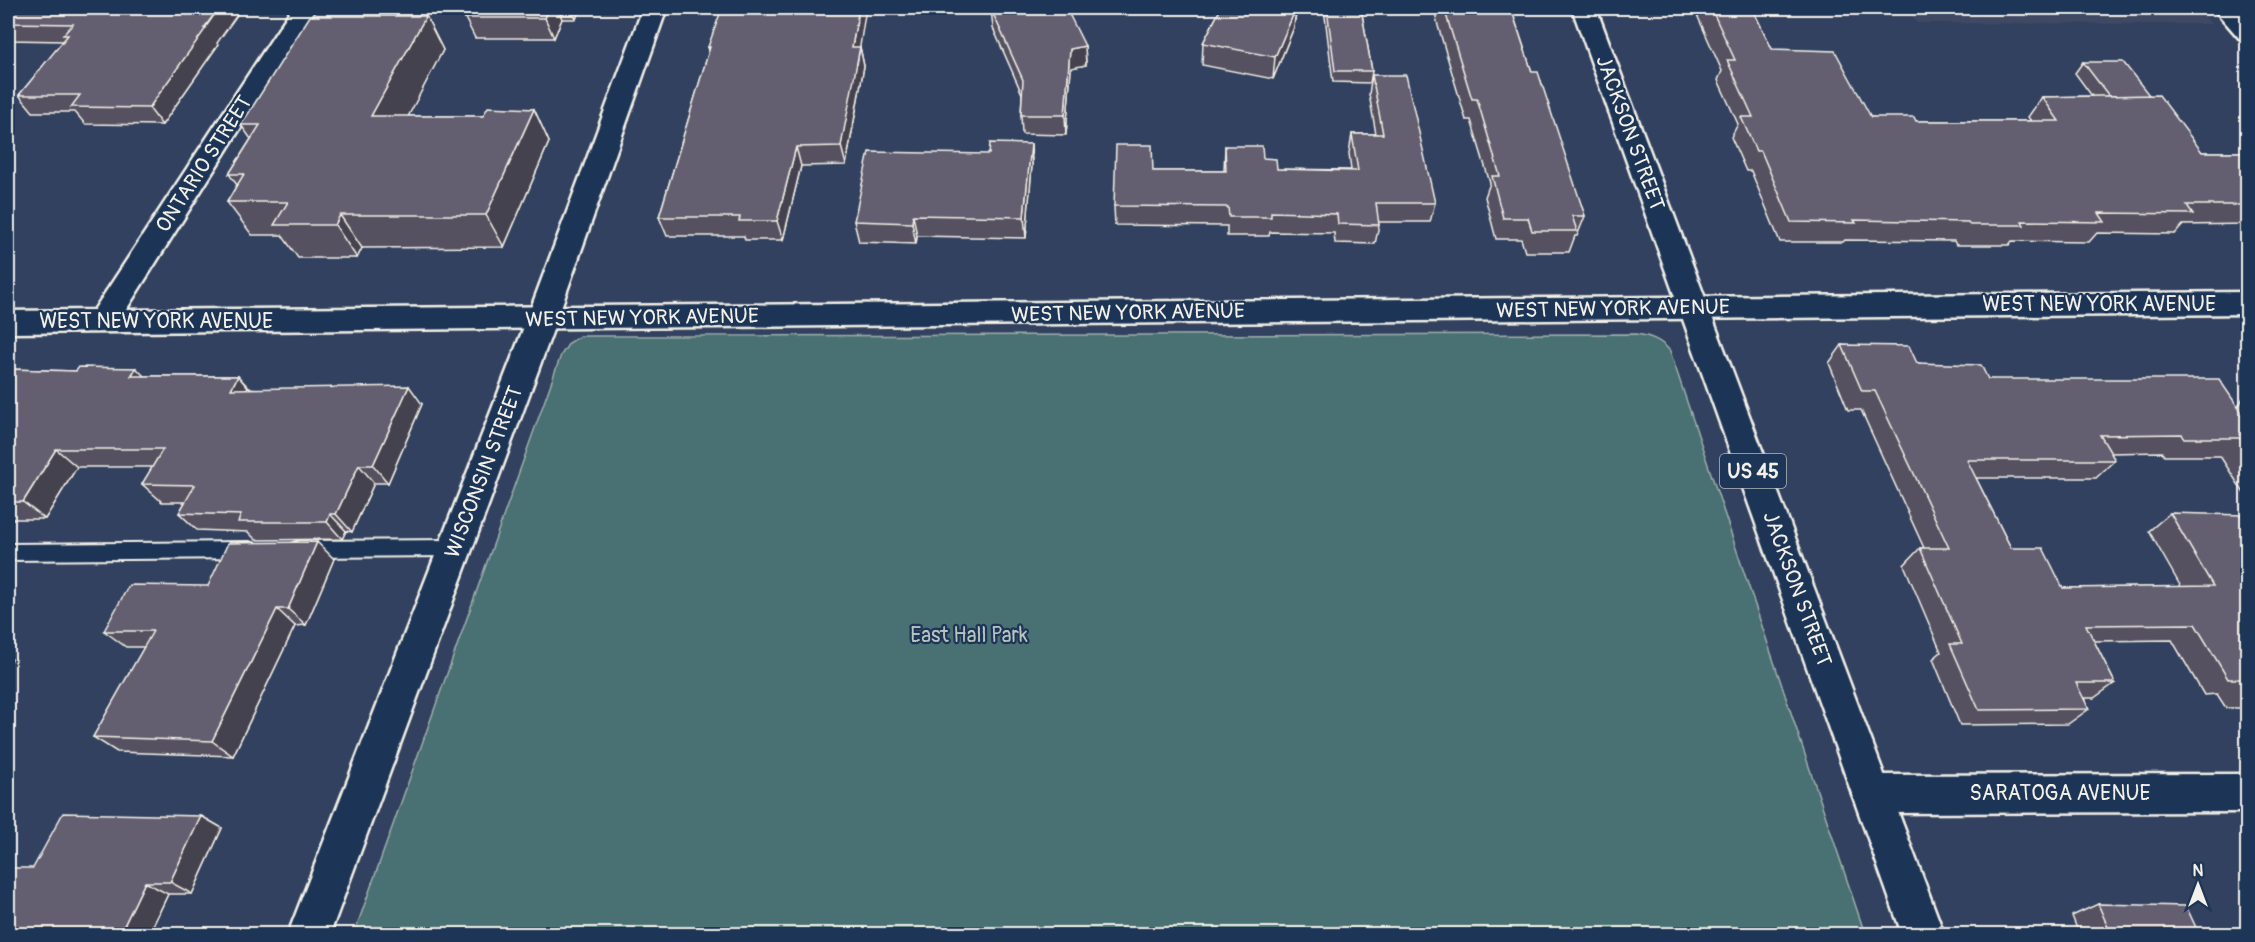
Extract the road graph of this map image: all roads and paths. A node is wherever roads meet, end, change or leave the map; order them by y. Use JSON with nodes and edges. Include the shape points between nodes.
{"nodes":[{"id":1,"x":304,"y":8,"type":"edge"},
{"id":2,"x":656,"y":8,"type":"edge"},
{"id":3,"x":1584,"y":8,"type":"edge"},
{"id":4,"x":2225,"y":8,"type":"edge"},
{"id":5,"x":2247,"y":33,"type":"edge"},
{"id":6,"x":2247,"y":303,"type":"edge"},
{"id":7,"x":1694,"y":308,"type":"junction"},
{"id":8,"x":542,"y":319,"type":"junction"},
{"id":9,"x":104,"y":321,"type":"junction"},
{"id":10,"x":8,"y":322,"type":"edge"},
{"id":11,"x":456,"y":548,"type":"junction"},
{"id":12,"x":8,"y":552,"type":"edge"},
{"id":13,"x":2247,"y":793,"type":"edge"},
{"id":14,"x":1872,"y":794,"type":"junction"},
{"id":15,"x":309,"y":934,"type":"edge"},
{"id":16,"x":1923,"y":934,"type":"edge"}],
"edges":[{"from":1,"to":9,"type":"street","name":"ONTARIO STREET"},
{"from":2,"to":8,"type":"street","name":"WISCONSIN STREET"},
{"from":3,"to":7,"type":"street","name":"JACKSON STREET","number":"US 45"},
{"from":4,"to":5,"type":"street"},
{"from":6,"to":7,"type":"street","name":"WEST NEW YORK AVENUE"},
{"from":7,"to":8,"type":"street","name":"WEST NEW YORK AVENUE"},
{"from":7,"to":14,"type":"street","name":"JACKSON STREET","number":"US 45"},
{"from":8,"to":9,"type":"street","name":"WEST NEW YORK AVENUE"},
{"from":8,"to":11,"type":"street","name":"WISCONSIN STREET"},
{"from":9,"to":10,"type":"street","name":"WEST NEW YORK AVENUE"},
{"from":11,"to":12,"type":"lane"},
{"from":11,"to":15,"type":"street","name":"WISCONSIN STREET"},
{"from":13,"to":14,"type":"street","name":"SARATOGA AVENUE"},
{"from":14,"to":16,"type":"street","name":"JACKSON STREET","number":"US 45"}]}
